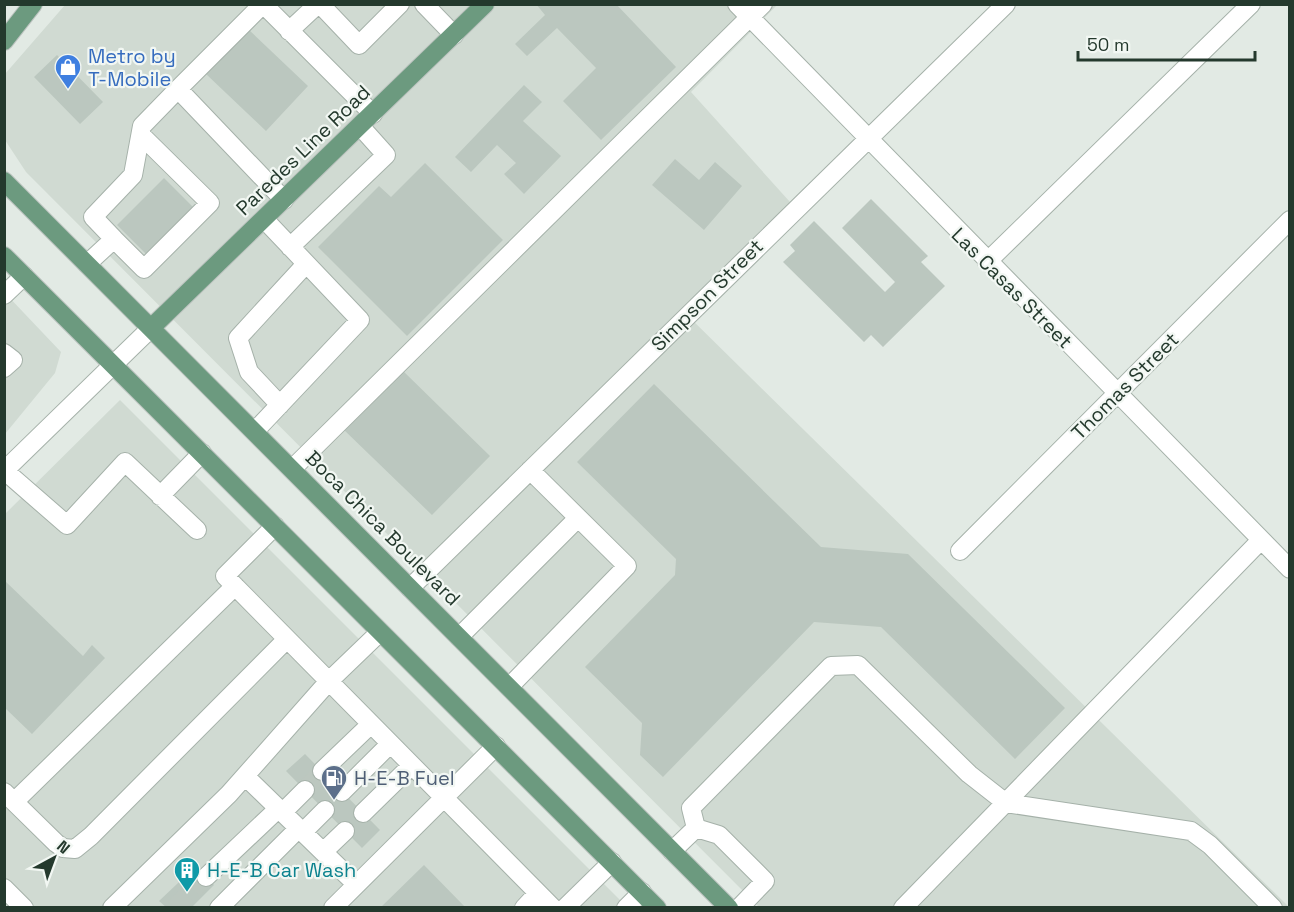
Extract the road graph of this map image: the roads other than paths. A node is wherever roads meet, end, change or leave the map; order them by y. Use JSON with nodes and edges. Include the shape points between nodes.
{"nodes":[{"id":1,"x":27,"y":4,"type":"edge"},
{"id":2,"x":33,"y":4,"type":"edge"},
{"id":3,"x":263,"y":4,"type":"edge"},
{"id":4,"x":319,"y":4,"type":"edge"},
{"id":5,"x":400,"y":4,"type":"edge"},
{"id":6,"x":424,"y":4,"type":"edge"},
{"id":7,"x":485,"y":4,"type":"edge"},
{"id":8,"x":763,"y":4,"type":"edge"},
{"id":9,"x":1006,"y":4,"type":"edge"},
{"id":10,"x":1251,"y":4,"type":"edge"},
{"id":11,"x":743,"y":11,"type":"edge"},
{"id":12,"x":4,"y":18,"type":"edge"},
{"id":13,"x":289,"y":31,"type":"junction"},
{"id":14,"x":454,"y":35,"type":"junction"},
{"id":15,"x":4,"y":41,"type":"edge"},
{"id":16,"x":178,"y":89,"type":"junction"},
{"id":17,"x":366,"y":120,"type":"junction"},
{"id":18,"x":141,"y":135,"type":"junction"},
{"id":19,"x":866,"y":139,"type":"junction"},
{"id":20,"x":4,"y":181,"type":"edge"},
{"id":21,"x":284,"y":200,"type":"junction"},
{"id":22,"x":264,"y":219,"type":"junction"},
{"id":23,"x":1290,"y":220,"type":"edge"},
{"id":24,"x":114,"y":239,"type":"junction"},
{"id":25,"x":290,"y":247,"type":"junction"},
{"id":26,"x":4,"y":256,"type":"edge"},
{"id":27,"x":987,"y":262,"type":"junction"},
{"id":28,"x":87,"y":264,"type":"junction"},
{"id":29,"x":306,"y":264,"type":"junction"},
{"id":30,"x":24,"y":276,"type":"junction"},
{"id":31,"x":4,"y":295,"type":"edge"},
{"id":32,"x":151,"y":328,"type":"junction"},
{"id":33,"x":4,"y":353,"type":"edge"},
{"id":34,"x":113,"y":364,"type":"junction"},
{"id":35,"x":4,"y":368,"type":"edge"},
{"id":36,"x":1117,"y":395,"type":"junction"},
{"id":37,"x":280,"y":405,"type":"junction"},
{"id":38,"x":255,"y":432,"type":"junction"},
{"id":39,"x":202,"y":453,"type":"junction"},
{"id":40,"x":292,"y":469,"type":"junction"},
{"id":41,"x":530,"y":470,"type":"junction"},
{"id":42,"x":5,"y":471,"type":"edge"},
{"id":43,"x":160,"y":496,"type":"junction"},
{"id":44,"x":578,"y":518,"type":"junction"},
{"id":45,"x":275,"y":526,"type":"junction"},
{"id":46,"x":197,"y":530,"type":"dead end"},
{"id":47,"x":1261,"y":540,"type":"junction"},
{"id":48,"x":960,"y":551,"type":"dead end"},
{"id":49,"x":1290,"y":569,"type":"edge"},
{"id":50,"x":235,"y":586,"type":"junction"},
{"id":51,"x":411,"y":588,"type":"junction"},
{"id":52,"x":380,"y":632,"type":"junction"},
{"id":53,"x":459,"y":637,"type":"junction"},
{"id":54,"x":287,"y":639,"type":"junction"},
{"id":55,"x":329,"y":681,"type":"junction"},
{"id":56,"x":509,"y":687,"type":"junction"},
{"id":57,"x":370,"y":725,"type":"junction"},
{"id":58,"x":390,"y":744,"type":"junction"},
{"id":59,"x":496,"y":746,"type":"junction"},
{"id":60,"x":411,"y":766,"type":"junction"},
{"id":61,"x":322,"y":771,"type":"tunnel mouth"},
{"id":62,"x":245,"y":776,"type":"junction"},
{"id":63,"x":305,"y":790,"type":"tunnel mouth"},
{"id":64,"x":342,"y":792,"type":"dead end"},
{"id":65,"x":9,"y":797,"type":"edge"},
{"id":66,"x":443,"y":798,"type":"junction"},
{"id":67,"x":1006,"y":802,"type":"junction"},
{"id":68,"x":281,"y":810,"type":"junction"},
{"id":69,"x":325,"y":810,"type":"dead end"},
{"id":70,"x":363,"y":813,"type":"dead end"},
{"id":71,"x":696,"y":828,"type":"junction"},
{"id":72,"x":301,"y":830,"type":"junction"},
{"id":73,"x":345,"y":831,"type":"dead end"},
{"id":74,"x":672,"y":851,"type":"junction"},
{"id":75,"x":323,"y":852,"type":"junction"},
{"id":76,"x":612,"y":862,"type":"junction"},
{"id":77,"x":206,"y":877,"type":"tunnel mouth"},
{"id":78,"x":356,"y":884,"type":"junction"},
{"id":79,"x":4,"y":888,"type":"edge"},
{"id":80,"x":642,"y":892,"type":"junction"},
{"id":81,"x":550,"y":904,"type":"edge"},
{"id":82,"x":24,"y":908,"type":"edge"},
{"id":83,"x":111,"y":908,"type":"edge"},
{"id":84,"x":219,"y":908,"type":"edge"},
{"id":85,"x":333,"y":908,"type":"edge"},
{"id":86,"x":524,"y":908,"type":"edge"},
{"id":87,"x":626,"y":908,"type":"edge"},
{"id":88,"x":657,"y":908,"type":"edge"},
{"id":89,"x":729,"y":908,"type":"edge"},
{"id":90,"x":739,"y":908,"type":"edge"},
{"id":91,"x":903,"y":908,"type":"edge"},
{"id":92,"x":1273,"y":908,"type":"edge"}],
"edges":[{"from":1,"to":12,"type":"main road"},
{"from":2,"to":15,"type":"main road"},
{"from":3,"to":13,"type":"street"},
{"from":3,"to":16,"type":"street"},
{"from":4,"to":5,"type":"street","via":[[359,45]]},
{"from":4,"to":13,"type":"street"},
{"from":6,"to":14,"type":"street"},
{"from":7,"to":14,"type":"main road","name":"Paredes Line Road"},
{"from":8,"to":11,"type":"street"},
{"from":9,"to":19,"type":"street","name":"Simpson Street"},
{"from":10,"to":27,"type":"street"},
{"from":11,"to":19,"type":"street","name":"Las Casas Street"},
{"from":11,"to":40,"type":"street"},
{"from":13,"to":17,"type":"street"},
{"from":14,"to":17,"type":"main road","name":"Paredes Line Road"},
{"from":16,"to":18,"type":"street","via":[[142,126]]},
{"from":16,"to":21,"type":"street"},
{"from":17,"to":21,"type":"main road","name":"Paredes Line Road"},
{"from":17,"to":25,"type":"street","via":[[386,155]]},
{"from":18,"to":24,"type":"street","via":[[134,175],[93,217]]},
{"from":18,"to":24,"type":"street","via":[[210,203],[144,269]]},
{"from":19,"to":27,"type":"street","name":"Las Casas Street"},
{"from":19,"to":41,"type":"street","name":"Simpson Street"},
{"from":20,"to":28,"type":"main road","name":"Boca Chica Boulevard"},
{"from":21,"to":22,"type":"main road","name":"Paredes Line Road"},
{"from":22,"to":25,"type":"street"},
{"from":22,"to":32,"type":"main road","name":"Paredes Line Road"},
{"from":23,"to":36,"type":"street","name":"Thomas Street"},
{"from":24,"to":28,"type":"street"},
{"from":25,"to":29,"type":"street"},
{"from":26,"to":30,"type":"main road"},
{"from":27,"to":36,"type":"street","name":"Las Casas Street"},
{"from":28,"to":32,"type":"main road","name":"Boca Chica Boulevard"},
{"from":29,"to":37,"type":"street","via":[[238,338],[249,372]]},
{"from":29,"to":37,"type":"street","via":[[360,320]]},
{"from":30,"to":31,"type":"street"},
{"from":30,"to":34,"type":"main road"},
{"from":32,"to":34,"type":"street"},
{"from":32,"to":38,"type":"main road","name":"Boca Chica Boulevard"},
{"from":33,"to":35,"type":"street","via":[[13,360]]},
{"from":34,"to":39,"type":"main road"},
{"from":34,"to":42,"type":"street"},
{"from":36,"to":47,"type":"street","name":"Las Casas Street"},
{"from":36,"to":48,"type":"street","name":"Thomas Street"},
{"from":37,"to":38,"type":"street"},
{"from":38,"to":40,"type":"main road","name":"Boca Chica Boulevard"},
{"from":39,"to":43,"type":"street"},
{"from":39,"to":45,"type":"main road"},
{"from":40,"to":51,"type":"main road","name":"Boca Chica Boulevard"},
{"from":41,"to":44,"type":"street"},
{"from":41,"to":51,"type":"street","name":"Simpson Street"},
{"from":42,"to":43,"type":"street","via":[[67,525],[124,462]]},
{"from":43,"to":46,"type":"street"},
{"from":44,"to":53,"type":"street"},
{"from":44,"to":56,"type":"street","via":[[627,566]]},
{"from":45,"to":50,"type":"street","via":[[225,576]]},
{"from":45,"to":52,"type":"main road"},
{"from":47,"to":49,"type":"street","name":"Las Casas Street"},
{"from":47,"to":67,"type":"street"},
{"from":50,"to":54,"type":"street"},
{"from":50,"to":65,"type":"street"},
{"from":51,"to":53,"type":"main road","name":"Boca Chica Boulevard"},
{"from":52,"to":55,"type":"street"},
{"from":52,"to":59,"type":"main road"},
{"from":53,"to":56,"type":"main road","name":"Boca Chica Boulevard"},
{"from":54,"to":55,"type":"street"},
{"from":54,"to":65,"type":"street","via":[[75,849],[56,843]]},
{"from":55,"to":57,"type":"street"},
{"from":55,"to":62,"type":"street"},
{"from":56,"to":74,"type":"main road","name":"Boca Chica Boulevard"},
{"from":57,"to":58,"type":"street"},
{"from":57,"to":61,"type":"street"},
{"from":58,"to":60,"type":"street"},
{"from":58,"to":64,"type":"street"},
{"from":59,"to":66,"type":"street"},
{"from":59,"to":76,"type":"main road"},
{"from":60,"to":66,"type":"street"},
{"from":60,"to":70,"type":"street"},
{"from":62,"to":68,"type":"street"},
{"from":62,"to":83,"type":"street"},
{"from":63,"to":68,"type":"street"},
{"from":66,"to":78,"type":"street"},
{"from":66,"to":81,"type":"street"},
{"from":67,"to":71,"type":"street","via":[[969,774],[858,665],[831,666],[691,808]]},
{"from":67,"to":91,"type":"street"},
{"from":67,"to":92,"type":"street","via":[[1191,831]]},
{"from":68,"to":72,"type":"street"},
{"from":68,"to":77,"type":"street"},
{"from":69,"to":72,"type":"street"},
{"from":71,"to":74,"type":"street"},
{"from":71,"to":90,"type":"street","via":[[719,835],[765,881]]},
{"from":72,"to":75,"type":"street"},
{"from":72,"to":84,"type":"street"},
{"from":73,"to":75,"type":"street"},
{"from":74,"to":89,"type":"main road","name":"Boca Chica Boulevard"},
{"from":75,"to":78,"type":"street"},
{"from":76,"to":80,"type":"main road"},
{"from":76,"to":81,"type":"street"},
{"from":78,"to":85,"type":"street"},
{"from":79,"to":82,"type":"street"},
{"from":80,"to":87,"type":"street"},
{"from":80,"to":88,"type":"main road"},
{"from":81,"to":86,"type":"street"}]}
